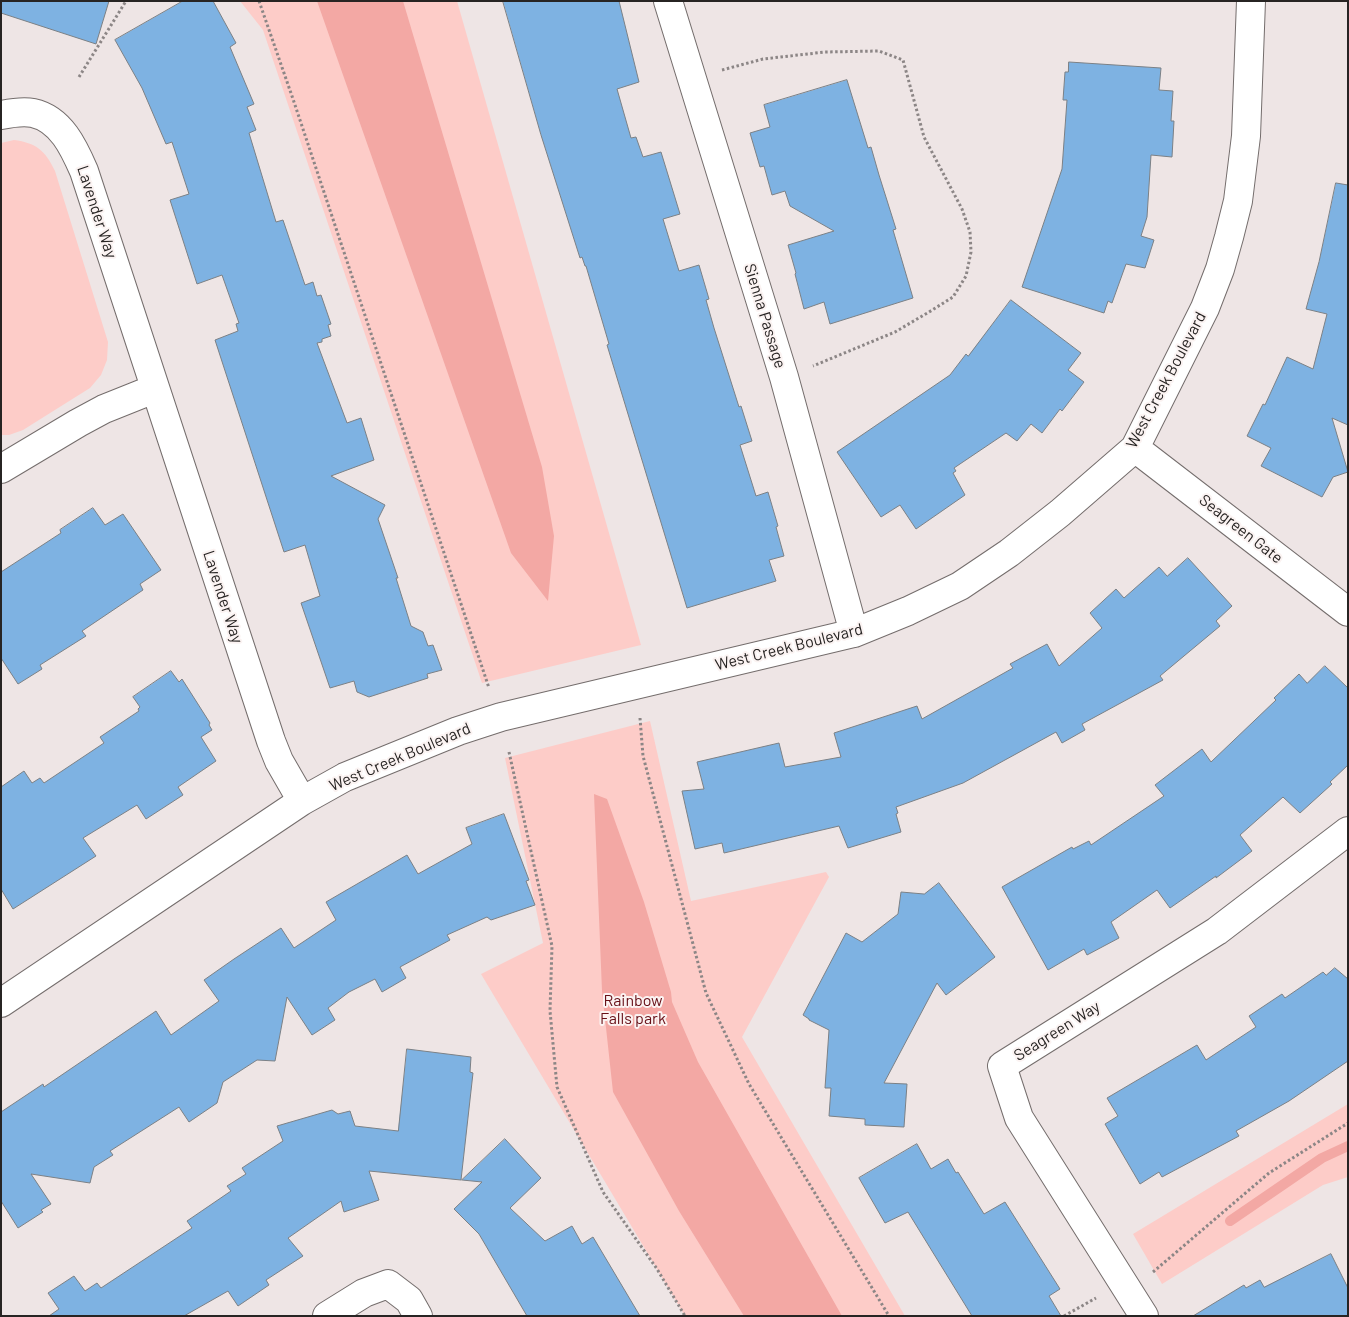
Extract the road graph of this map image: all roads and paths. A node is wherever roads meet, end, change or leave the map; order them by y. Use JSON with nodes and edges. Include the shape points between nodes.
{"nodes":[{"id":1,"x":126,"y":1,"type":"edge"},
{"id":2,"x":259,"y":1,"type":"edge"},
{"id":3,"x":668,"y":1,"type":"edge"},
{"id":4,"x":1251,"y":1,"type":"edge"},
{"id":5,"x":79,"y":77,"type":"dead end"},
{"id":6,"x":692,"y":79,"type":"junction"},
{"id":7,"x":1,"y":115,"type":"edge"},
{"id":8,"x":784,"y":377,"type":"junction"},
{"id":9,"x":154,"y":389,"type":"junction"},
{"id":10,"x":1135,"y":448,"type":"junction"},
{"id":11,"x":1,"y":468,"type":"edge"},
{"id":12,"x":1348,"y":612,"type":"edge"},
{"id":13,"x":854,"y":633,"type":"junction"},
{"id":14,"x":490,"y":690,"type":"dead end"},
{"id":15,"x":640,"y":718,"type":"dead end"},
{"id":16,"x":509,"y":752,"type":"dead end"},
{"id":17,"x":302,"y":801,"type":"junction"},
{"id":18,"x":1348,"y":831,"type":"edge"},
{"id":19,"x":1,"y":1003,"type":"edge"},
{"id":20,"x":1348,"y":1123,"type":"edge"},
{"id":21,"x":1151,"y":1274,"type":"dead end"},
{"id":22,"x":1101,"y":1295,"type":"dead end"},
{"id":23,"x":327,"y":1316,"type":"edge"},
{"id":24,"x":418,"y":1316,"type":"edge"},
{"id":25,"x":685,"y":1316,"type":"edge"},
{"id":26,"x":889,"y":1316,"type":"edge"},
{"id":27,"x":1064,"y":1316,"type":"edge"},
{"id":28,"x":1144,"y":1316,"type":"edge"}],
"edges":[{"from":1,"to":5,"type":"path"},
{"from":2,"to":14,"type":"path"},
{"from":3,"to":6,"type":"street","name":"Sienna Passage"},
{"from":4,"to":10,"type":"street","name":"West Creek Boulevard","via":[[1246,136],[1238,201],[1229,237],[1204,308]]},
{"from":6,"to":8,"type":"street","name":"Sienna Passage"},
{"from":6,"to":8,"type":"path","via":[[763,59],[825,52],[879,51],[903,60],[924,137],[962,209],[970,232],[972,252],[966,276],[953,297],[895,332]]},
{"from":7,"to":9,"type":"street","name":"Lavender Way","via":[[34,113],[52,121],[76,153]]},
{"from":8,"to":13,"type":"street","name":"Sienna Passage"},
{"from":9,"to":11,"type":"street","via":[[104,409]]},
{"from":9,"to":17,"type":"street","name":"Lavender Way","via":[[271,741]]},
{"from":10,"to":12,"type":"street","name":"Seagreen Gate"},
{"from":10,"to":13,"type":"street","name":"West Creek Boulevard","via":[[1060,513],[960,586],[908,612]]},
{"from":13,"to":17,"type":"street","name":"West Creek Boulevard","via":[[501,717],[345,777]]},
{"from":15,"to":26,"type":"path","via":[[643,756],[706,993],[749,1084]]},
{"from":16,"to":25,"type":"path","via":[[552,946],[550,1011],[556,1087],[603,1192]]},
{"from":17,"to":19,"type":"street","name":"West Creek Boulevard"},
{"from":18,"to":28,"type":"street","name":"Seagreen Way","via":[[1218,931],[1002,1066],[1019,1118]]},
{"from":20,"to":21,"type":"path","via":[[1269,1173]]},
{"from":22,"to":27,"type":"path"},
{"from":23,"to":24,"type":"street","via":[[388,1284],[409,1300]]}]}
